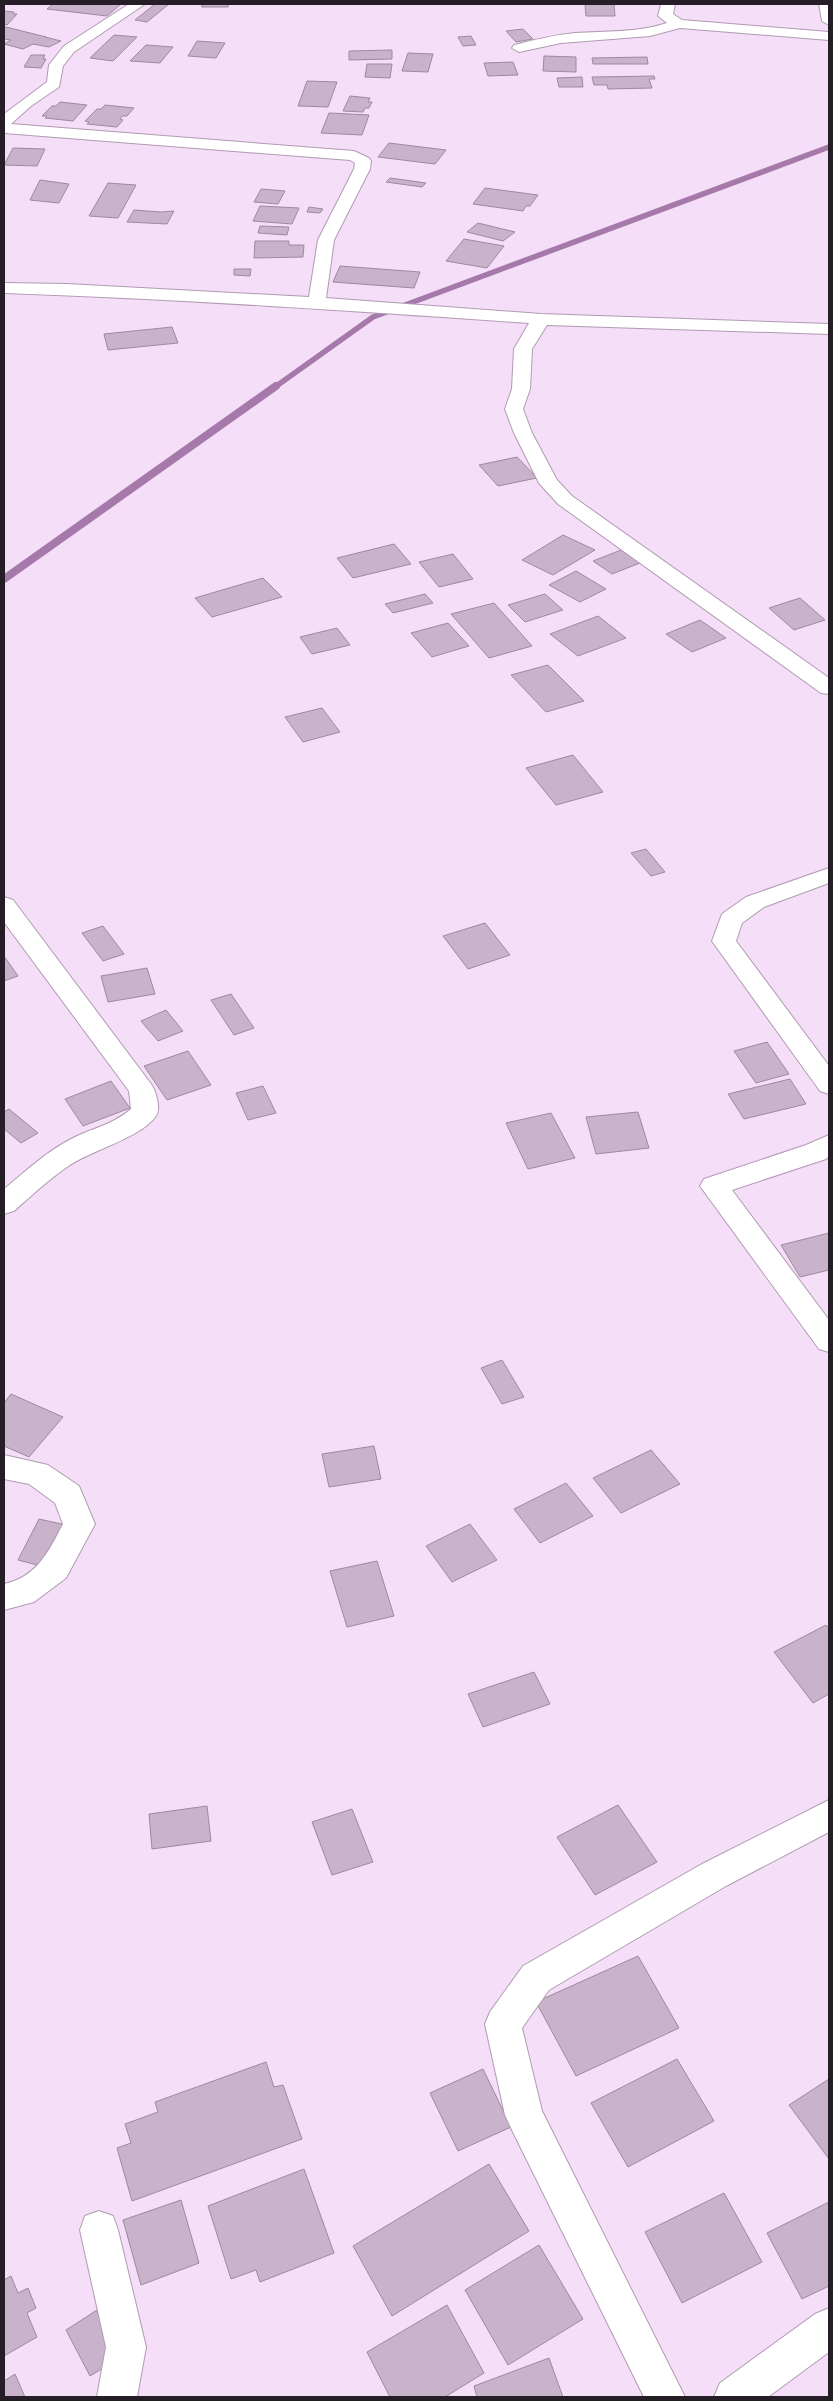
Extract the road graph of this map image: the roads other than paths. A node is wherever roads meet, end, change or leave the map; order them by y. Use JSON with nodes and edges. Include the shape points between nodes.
{"nodes":[{"id":1,"x":138,"y":4,"type":"edge"},
{"id":2,"x":668,"y":4,"type":"edge"},
{"id":3,"x":826,"y":4,"type":"edge"},
{"id":4,"x":829,"y":21,"type":"edge"},
{"id":5,"x":679,"y":24,"type":"junction"},
{"id":6,"x":829,"y":36,"type":"edge"},
{"id":7,"x":519,"y":48,"type":"dead end"},
{"id":8,"x":4,"y":122,"type":"edge"},
{"id":9,"x":4,"y":128,"type":"edge"},
{"id":10,"x":4,"y":288,"type":"edge"},
{"id":11,"x":317,"y":303,"type":"junction"},
{"id":12,"x":541,"y":319,"type":"junction"},
{"id":13,"x":829,"y":329,"type":"edge"},
{"id":14,"x":829,"y":688,"type":"edge"},
{"id":15,"x":829,"y":875,"type":"edge"},
{"id":16,"x":4,"y":905,"type":"edge"},
{"id":17,"x":829,"y":1084,"type":"edge"},
{"id":18,"x":829,"y":1144,"type":"edge"},
{"id":19,"x":4,"y":1204,"type":"edge"},
{"id":20,"x":829,"y":1341,"type":"edge"},
{"id":21,"x":4,"y":1467,"type":"edge"},
{"id":22,"x":4,"y":1597,"type":"edge"},
{"id":23,"x":829,"y":1815,"type":"edge"},
{"id":24,"x":99,"y":2230,"type":"dead end"},
{"id":25,"x":829,"y":2328,"type":"edge"},
{"id":26,"x":117,"y":2397,"type":"edge"},
{"id":27,"x":665,"y":2397,"type":"edge"},
{"id":28,"x":734,"y":2397,"type":"edge"}],
"edges":[{"from":1,"to":8,"type":"street","via":[[69,49],[56,65],[54,84]]},
{"from":2,"to":5,"type":"street","via":[[664,16]]},
{"from":3,"to":4,"type":"street"},
{"from":5,"to":6,"type":"street"},
{"from":5,"to":7,"type":"street","via":[[639,35],[562,39]]},
{"from":9,"to":11,"type":"street","via":[[354,156],[363,162],[362,168],[326,240]]},
{"from":10,"to":11,"type":"street"},
{"from":11,"to":12,"type":"street"},
{"from":12,"to":13,"type":"street"},
{"from":12,"to":14,"type":"street","via":[[523,349],[521,390],[514,409],[549,483],[565,500]]},
{"from":15,"to":17,"type":"street","via":[[755,902],[731,919],[724,940]]},
{"from":16,"to":19,"type":"street","via":[[142,1090],[145,1112],[130,1125],[82,1145],[57,1160]]},
{"from":18,"to":20,"type":"street","via":[[816,1152],[714,1186]]},
{"from":21,"to":22,"type":"street","via":[[36,1474],[68,1495],[79,1524],[55,1569],[23,1593]]},
{"from":23,"to":27,"type":"street","via":[[714,1875],[536,1978],[502,2024],[524,2115]]},
{"from":24,"to":26,"type":"street","via":[[126,2347]]},
{"from":25,"to":28,"type":"street"}]}
